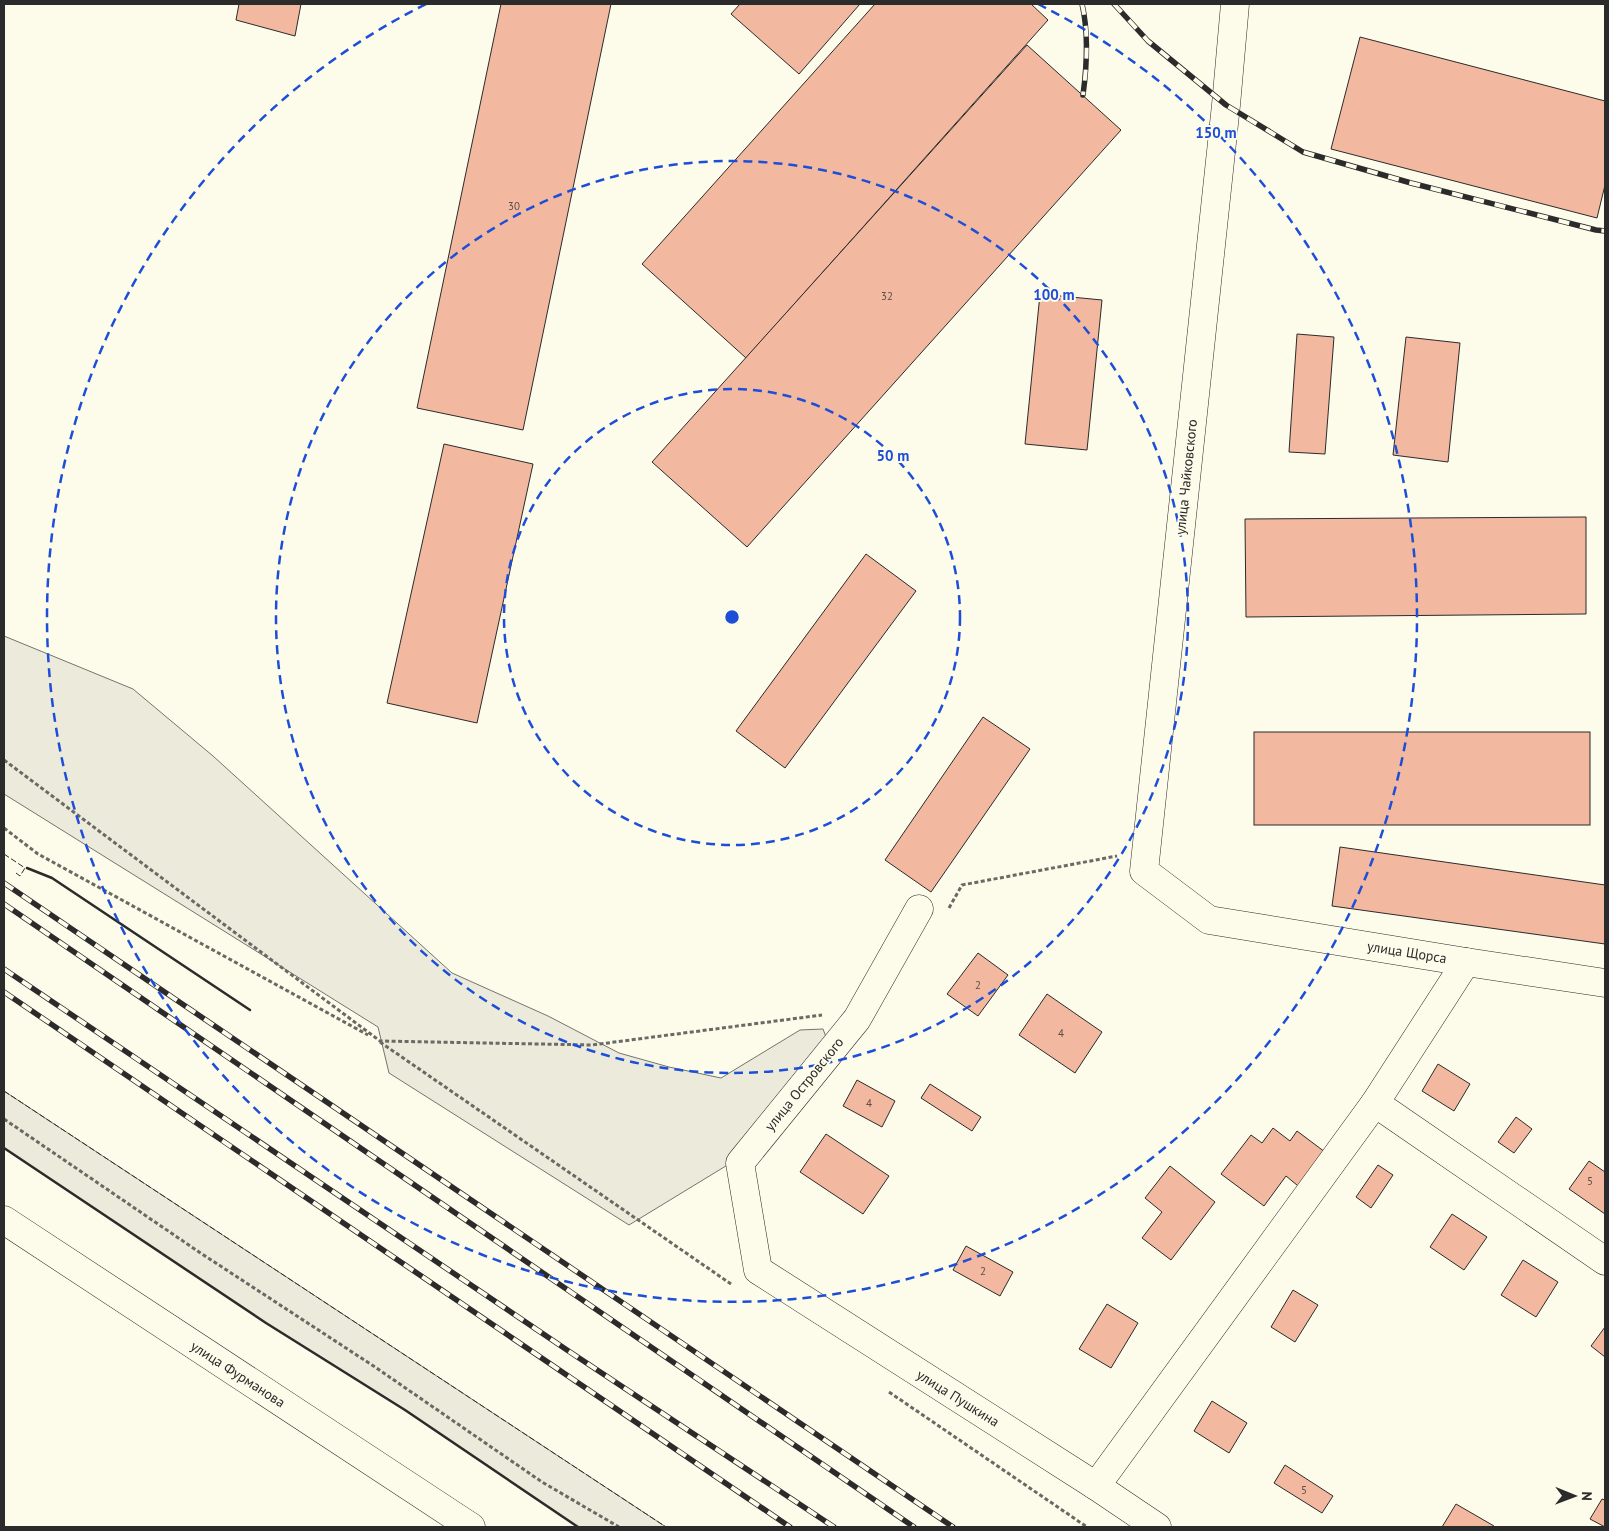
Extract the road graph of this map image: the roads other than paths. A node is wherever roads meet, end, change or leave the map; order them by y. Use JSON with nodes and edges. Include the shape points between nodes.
{"nodes":[{"id":1,"x":1235,"y":4,"type":"edge"},
{"id":2,"x":919,"y":909,"type":"dead end"},
{"id":3,"x":1208,"y":920,"type":"joint"},
{"id":4,"x":1466,"y":962,"type":"junction"},
{"id":5,"x":1605,"y":983,"type":"edge"},
{"id":6,"x":1374,"y":1103,"type":"junction"},
{"id":7,"x":4,"y":1220,"type":"edge"},
{"id":8,"x":1605,"y":1261,"type":"edge"},
{"id":9,"x":758,"y":1270,"type":"joint"},
{"id":10,"x":1096,"y":1486,"type":"junction"},
{"id":11,"x":471,"y":1527,"type":"edge"},
{"id":12,"x":1157,"y":1527,"type":"edge"}],
"edges":[{"from":1,"to":3,"type":"street","name":"улица Чайковского","via":[[1144,871]]},
{"from":2,"to":9,"type":"street","name":"улица Островского","via":[[857,1019],[740,1163]]},
{"from":3,"to":4,"type":"street","name":"улица Щорса"},
{"from":4,"to":5,"type":"street","name":"улица Щорса"},
{"from":4,"to":6,"type":"street"},
{"from":6,"to":8,"type":"street"},
{"from":6,"to":10,"type":"street"},
{"from":7,"to":11,"type":"street","name":"улица Фурманова"},
{"from":9,"to":10,"type":"street","name":"улица Пушкина"},
{"from":10,"to":12,"type":"street","name":"улица Пушкина"}]}
